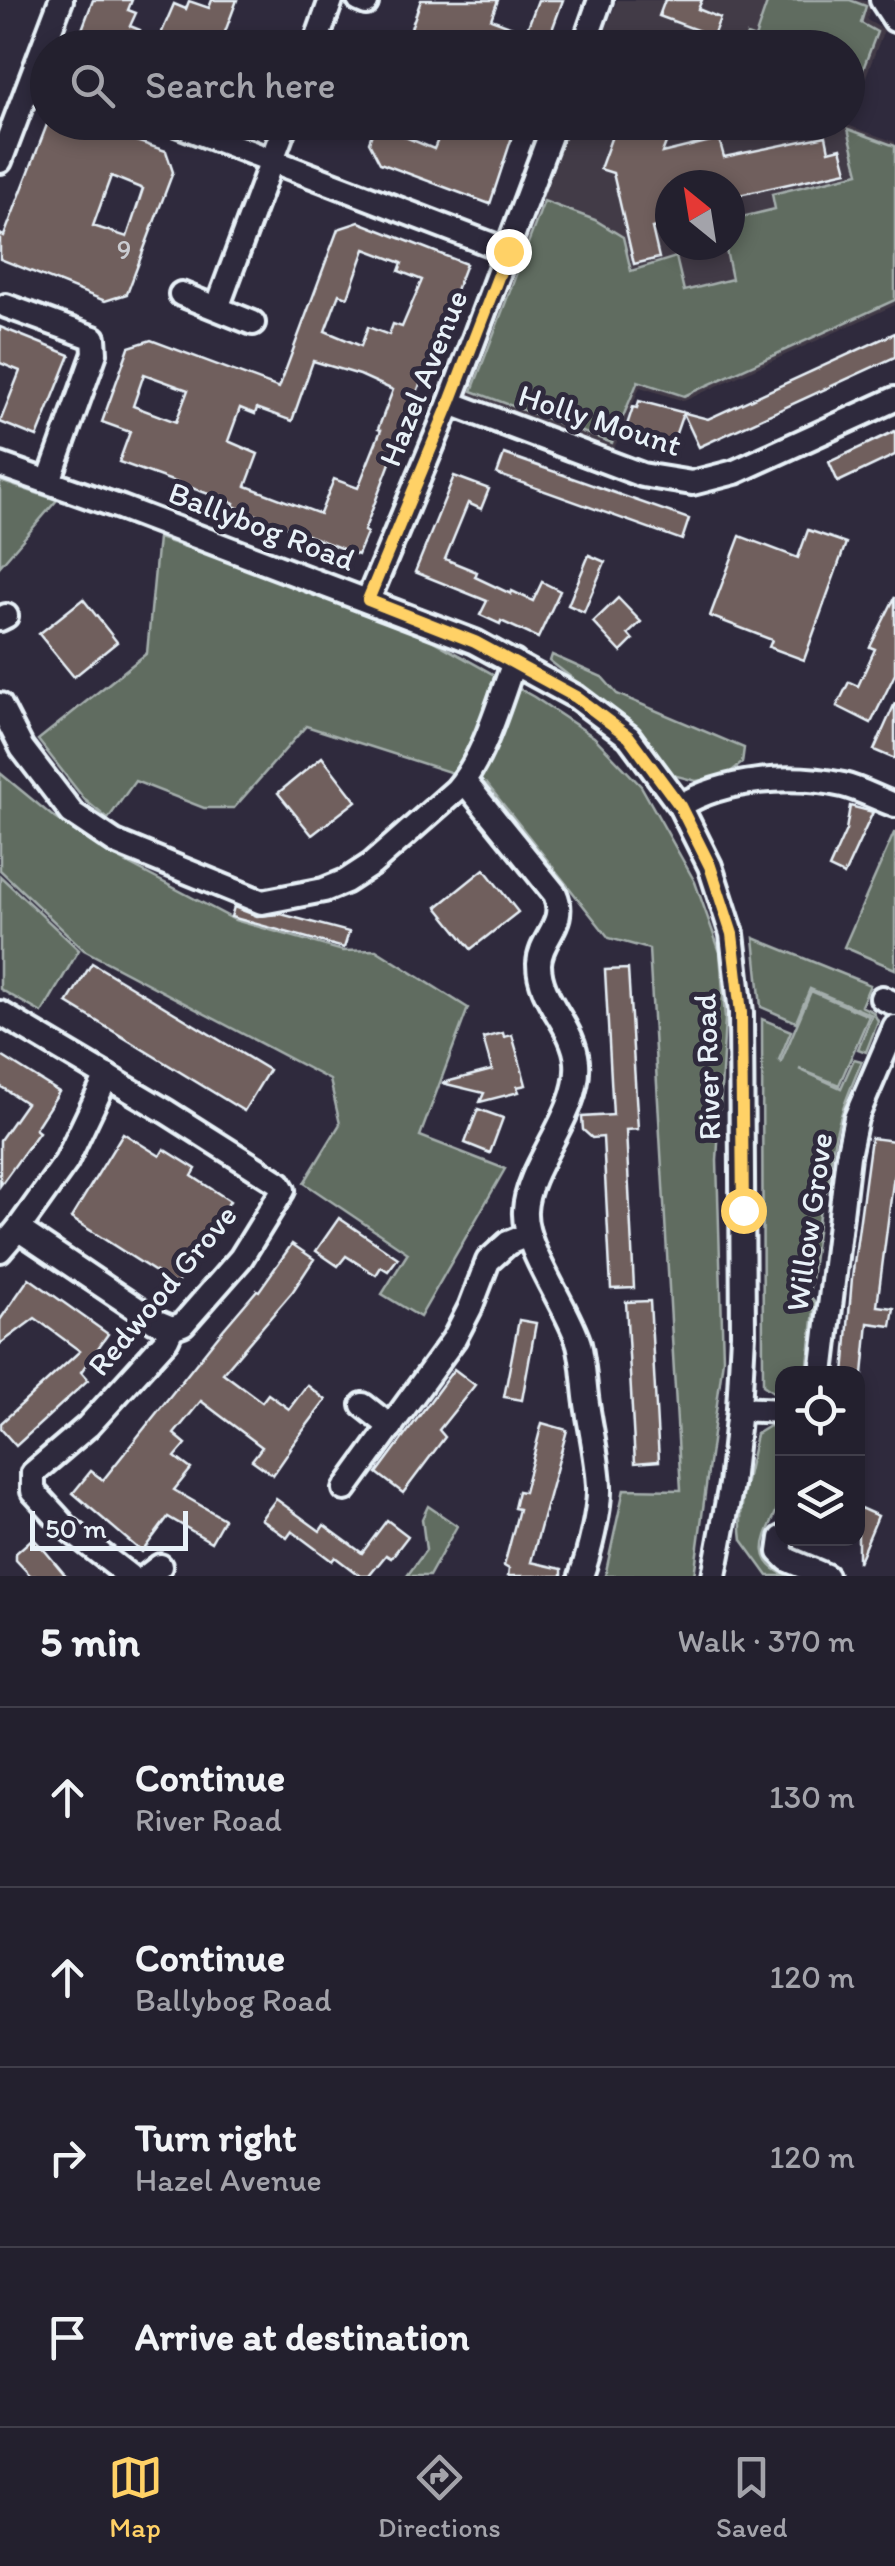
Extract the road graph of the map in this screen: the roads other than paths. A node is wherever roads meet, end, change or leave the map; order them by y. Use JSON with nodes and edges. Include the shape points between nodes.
{"nodes":[{"id":1,"x":61,"y":0,"type":"edge"},
{"id":2,"x":331,"y":0,"type":"edge"},
{"id":3,"x":600,"y":0,"type":"edge"},
{"id":4,"x":882,"y":0,"type":"edge"},
{"id":5,"x":895,"y":20,"type":"edge"},
{"id":6,"x":53,"y":30,"type":"edge"},
{"id":7,"x":320,"y":30,"type":"edge"},
{"id":8,"x":589,"y":30,"type":"edge"},
{"id":9,"x":30,"y":95,"type":"edge"},
{"id":10,"x":219,"y":140,"type":"edge"},
{"id":11,"x":279,"y":140,"type":"edge"},
{"id":12,"x":548,"y":140,"type":"edge"},
{"id":13,"x":272,"y":160,"type":"junction"},
{"id":14,"x":0,"y":161,"type":"edge"},
{"id":15,"x":508,"y":251,"type":"junction"},
{"id":16,"x":181,"y":294,"type":"dead end"},
{"id":17,"x":6,"y":306,"type":"dead end"},
{"id":18,"x":217,"y":308,"type":"junction"},
{"id":19,"x":253,"y":323,"type":"dead end"},
{"id":20,"x":895,"y":399,"type":"edge"},
{"id":21,"x":450,"y":402,"type":"junction"},
{"id":22,"x":0,"y":465,"type":"edge"},
{"id":23,"x":49,"y":481,"type":"junction"},
{"id":24,"x":368,"y":600,"type":"junction"},
{"id":25,"x":514,"y":662,"type":"junction"},
{"id":26,"x":0,"y":705,"type":"edge"},
{"id":27,"x":464,"y":781,"type":"junction"},
{"id":28,"x":895,"y":805,"type":"edge"},
{"id":29,"x":680,"y":806,"type":"junction"},
{"id":30,"x":0,"y":1013,"type":"edge"},
{"id":31,"x":895,"y":1027,"type":"edge"},
{"id":32,"x":107,"y":1076,"type":"junction"},
{"id":33,"x":18,"y":1230,"type":"junction"},
{"id":34,"x":528,"y":1234,"type":"junction"},
{"id":35,"x":0,"y":1250,"type":"edge"},
{"id":36,"x":172,"y":1328,"type":"junction"},
{"id":37,"x":823,"y":1366,"type":"edge"},
{"id":38,"x":363,"y":1405,"type":"dead end"},
{"id":39,"x":739,"y":1409,"type":"junction"},
{"id":40,"x":775,"y":1411,"type":"edge"},
{"id":41,"x":392,"y":1427,"type":"junction"},
{"id":42,"x":345,"y":1489,"type":"dead end"},
{"id":43,"x":781,"y":1546,"type":"edge"},
{"id":44,"x":129,"y":1576,"type":"edge"},
{"id":45,"x":581,"y":1576,"type":"edge"},
{"id":46,"x":714,"y":1576,"type":"edge"},
{"id":47,"x":826,"y":1576,"type":"edge"}],
"edges":[{"from":1,"to":6,"type":"street"},
{"from":2,"to":7,"type":"street"},
{"from":3,"to":8,"type":"street"},
{"from":4,"to":5,"type":"street"},
{"from":9,"to":14,"type":"street"},
{"from":10,"to":13,"type":"street"},
{"from":11,"to":13,"type":"street"},
{"from":12,"to":15,"type":"street","name":"Hazel Avenue"},
{"from":13,"to":15,"type":"street"},
{"from":13,"to":18,"type":"street"},
{"from":15,"to":21,"type":"street","name":"Hazel Avenue"},
{"from":16,"to":18,"type":"street"},
{"from":17,"to":23,"type":"street","via":[[94,338],[95,353]]},
{"from":18,"to":19,"type":"street"},
{"from":20,"to":21,"type":"street","name":"Holly Mount","via":[[735,472],[692,483],[642,475]]},
{"from":21,"to":24,"type":"street","name":"Hazel Avenue"},
{"from":22,"to":23,"type":"street","name":"Ballybog Road"},
{"from":23,"to":24,"type":"street","name":"Ballybog Road"},
{"from":24,"to":25,"type":"street","name":"Ballybog Road"},
{"from":25,"to":27,"type":"street"},
{"from":25,"to":29,"type":"street","name":"Ballybog Road","via":[[629,737]]},
{"from":26,"to":27,"type":"street","via":[[22,748],[72,813],[115,842],[262,902],[346,882]]},
{"from":27,"to":34,"type":"street","via":[[559,904],[539,959],[540,982],[577,1061],[562,1121],[530,1187]]},
{"from":28,"to":29,"type":"street","via":[[844,786],[798,780],[747,782]]},
{"from":29,"to":39,"type":"street","name":"River Road","via":[[710,866],[732,934],[738,987]]},
{"from":30,"to":32,"type":"street","name":"Redwood Grove"},
{"from":31,"to":37,"type":"street","name":"Willow Grove","via":[[856,1118]]},
{"from":32,"to":33,"type":"street","via":[[66,1162]]},
{"from":32,"to":36,"type":"street","name":"Redwood Grove","via":[[283,1190],[241,1258],[183,1324]]},
{"from":33,"to":35,"type":"street"},
{"from":33,"to":36,"type":"street"},
{"from":34,"to":41,"type":"street","via":[[488,1261],[454,1339]]},
{"from":34,"to":45,"type":"street","via":[[578,1344],[599,1489]]},
{"from":36,"to":44,"type":"street","name":"Redwood Grove","via":[[88,1426],[33,1473],[32,1490],[66,1528]]},
{"from":38,"to":41,"type":"street"},
{"from":39,"to":40,"type":"street"},
{"from":39,"to":46,"type":"street","name":"River Road"},
{"from":41,"to":42,"type":"street"},
{"from":43,"to":47,"type":"street","via":[[788,1560]]}]}
